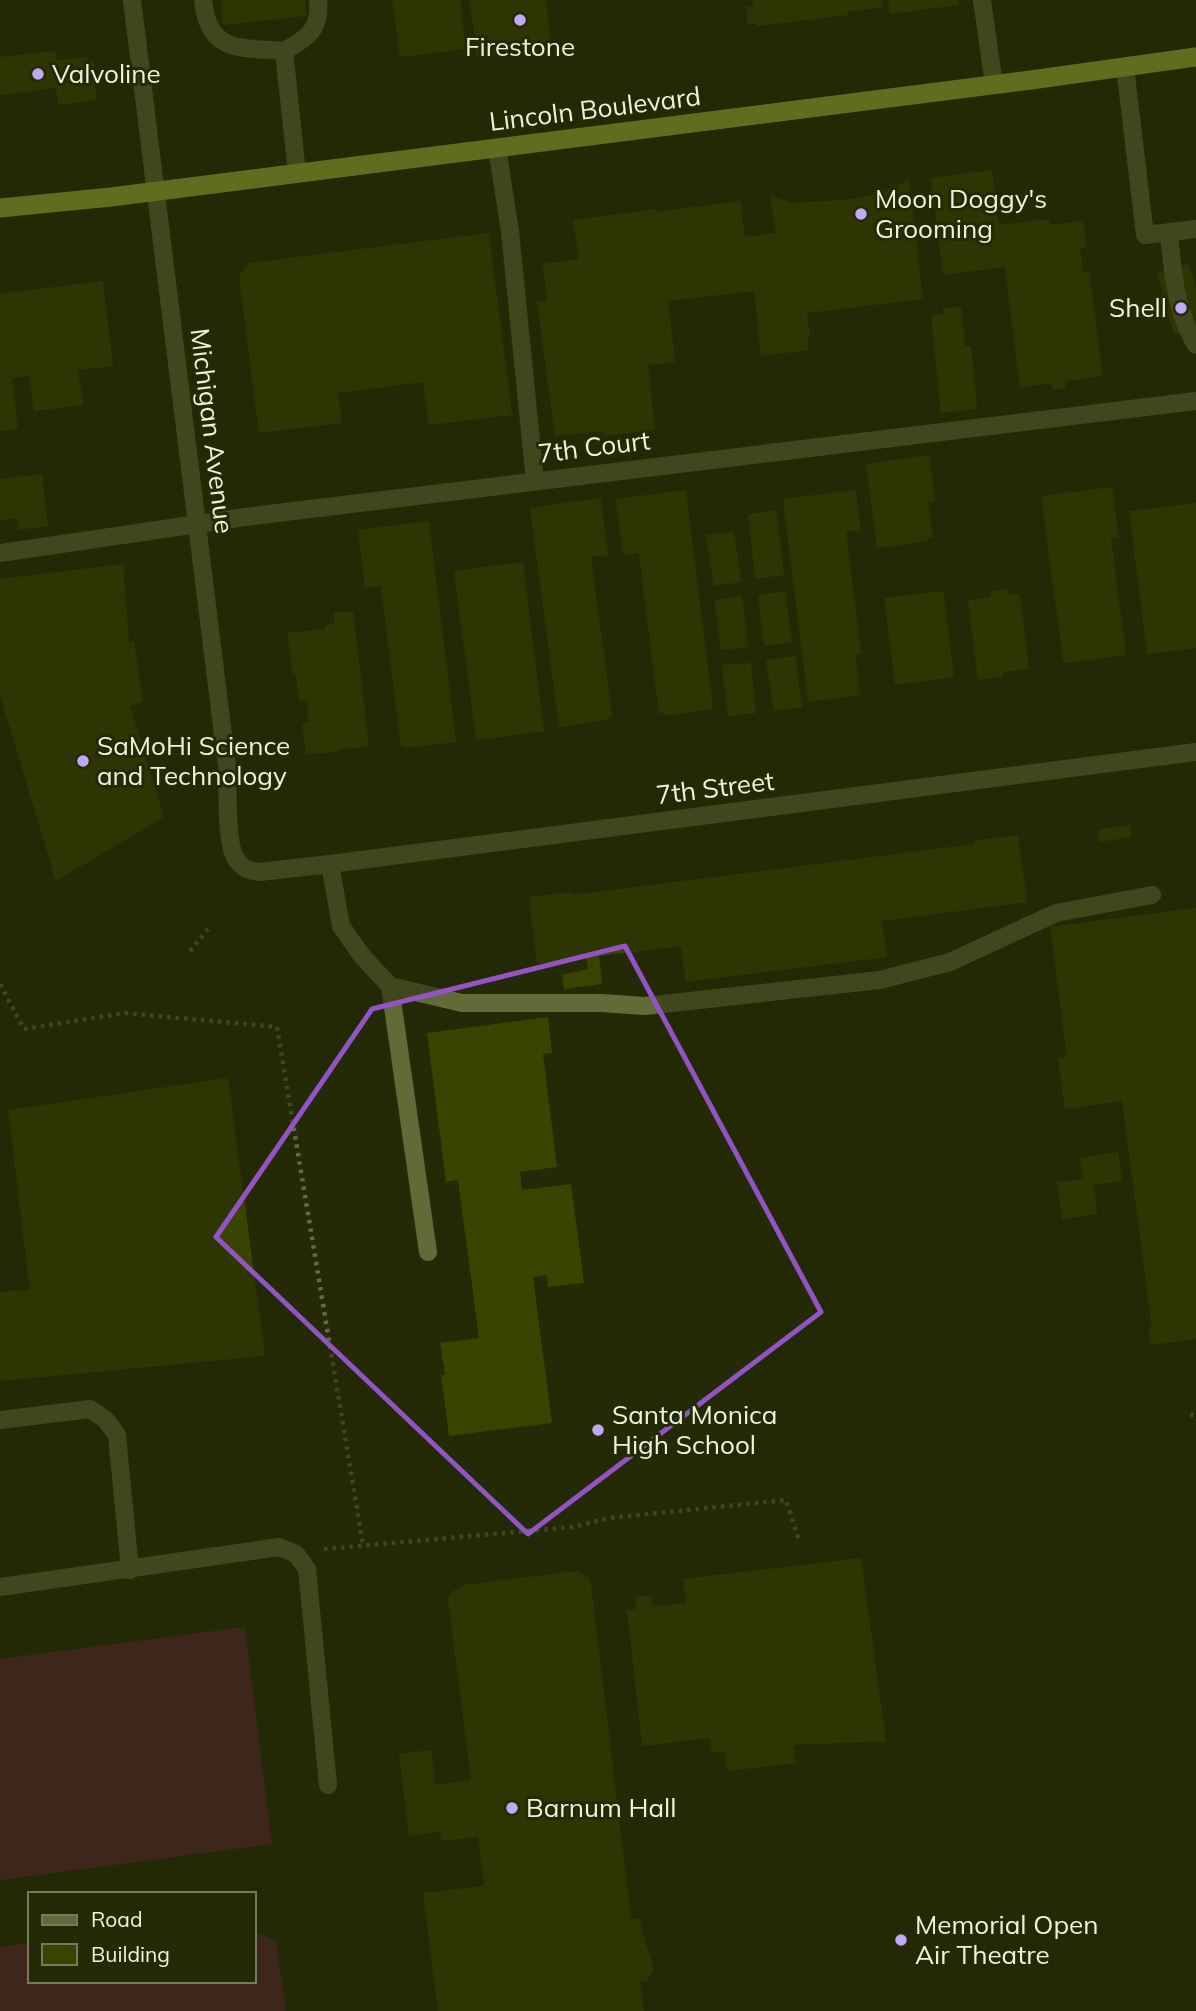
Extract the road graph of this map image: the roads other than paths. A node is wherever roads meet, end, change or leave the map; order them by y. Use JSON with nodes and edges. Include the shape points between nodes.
{"nodes":[{"id":1,"x":132,"y":0,"type":"edge"},
{"id":2,"x":202,"y":0,"type":"edge"},
{"id":3,"x":318,"y":0,"type":"edge"},
{"id":4,"x":982,"y":0,"type":"edge"},
{"id":5,"x":284,"y":51,"type":"junction"},
{"id":6,"x":1196,"y":57,"type":"edge"},
{"id":7,"x":1125,"y":67,"type":"junction"},
{"id":8,"x":995,"y":85,"type":"junction"},
{"id":9,"x":497,"y":148,"type":"junction"},
{"id":10,"x":297,"y":173,"type":"junction"},
{"id":11,"x":156,"y":191,"type":"junction"},
{"id":12,"x":0,"y":208,"type":"edge"},
{"id":13,"x":1196,"y":229,"type":"edge"},
{"id":14,"x":1169,"y":232,"type":"junction"},
{"id":15,"x":1196,"y":345,"type":"edge"},
{"id":16,"x":1196,"y":401,"type":"edge"},
{"id":17,"x":535,"y":481,"type":"junction"},
{"id":18,"x":198,"y":526,"type":"junction"},
{"id":19,"x":0,"y":553,"type":"edge"},
{"id":20,"x":1196,"y":752,"type":"edge"},
{"id":21,"x":330,"y":864,"type":"junction"},
{"id":22,"x":242,"y":867,"type":"joint"},
{"id":23,"x":1152,"y":895,"type":"dead end"},
{"id":24,"x":390,"y":986,"type":"junction"},
{"id":25,"x":428,"y":1252,"type":"dead end"},
{"id":26,"x":0,"y":1420,"type":"edge"},
{"id":27,"x":130,"y":1570,"type":"junction"},
{"id":28,"x":0,"y":1587,"type":"edge"},
{"id":29,"x":328,"y":1785,"type":"dead end"}],
"edges":[{"from":1,"to":11,"type":"street","name":"Michigan Avenue"},
{"from":2,"to":5,"type":"street","via":[[211,33],[218,39],[236,47]]},
{"from":3,"to":5,"type":"street","via":[[316,26],[303,41]]},
{"from":4,"to":8,"type":"street"},
{"from":5,"to":10,"type":"street"},
{"from":6,"to":7,"type":"highway","name":"Lincoln Boulevard"},
{"from":7,"to":8,"type":"highway","name":"Lincoln Boulevard"},
{"from":7,"to":14,"type":"street","via":[[1145,235]]},
{"from":8,"to":9,"type":"highway","name":"Lincoln Boulevard"},
{"from":9,"to":10,"type":"highway","name":"Lincoln Boulevard"},
{"from":9,"to":17,"type":"street","via":[[510,231]]},
{"from":10,"to":11,"type":"highway","name":"Lincoln Boulevard"},
{"from":11,"to":12,"type":"highway","name":"Lincoln Boulevard"},
{"from":11,"to":18,"type":"street","name":"Michigan Avenue"},
{"from":13,"to":14,"type":"street"},
{"from":14,"to":15,"type":"street","via":[[1172,269],[1187,331]]},
{"from":16,"to":17,"type":"street","name":"7th Court"},
{"from":17,"to":18,"type":"street","name":"7th Court"},
{"from":18,"to":19,"type":"street","name":"7th Court"},
{"from":18,"to":22,"type":"street","name":"Michigan Avenue","via":[[227,767],[232,848]]},
{"from":20,"to":21,"type":"street","name":"7th Street"},
{"from":21,"to":22,"type":"street","name":"7th Street","via":[[260,872]]},
{"from":21,"to":24,"type":"street","via":[[341,926]]},
{"from":23,"to":24,"type":"street","via":[[1056,912],[950,962],[880,980],[645,1006],[462,1003]]},
{"from":24,"to":25,"type":"street"},
{"from":26,"to":27,"type":"street","via":[[90,1409],[105,1419],[117,1435]]},
{"from":27,"to":28,"type":"street"},
{"from":27,"to":29,"type":"street","via":[[279,1547],[296,1554],[307,1569]]}]}
